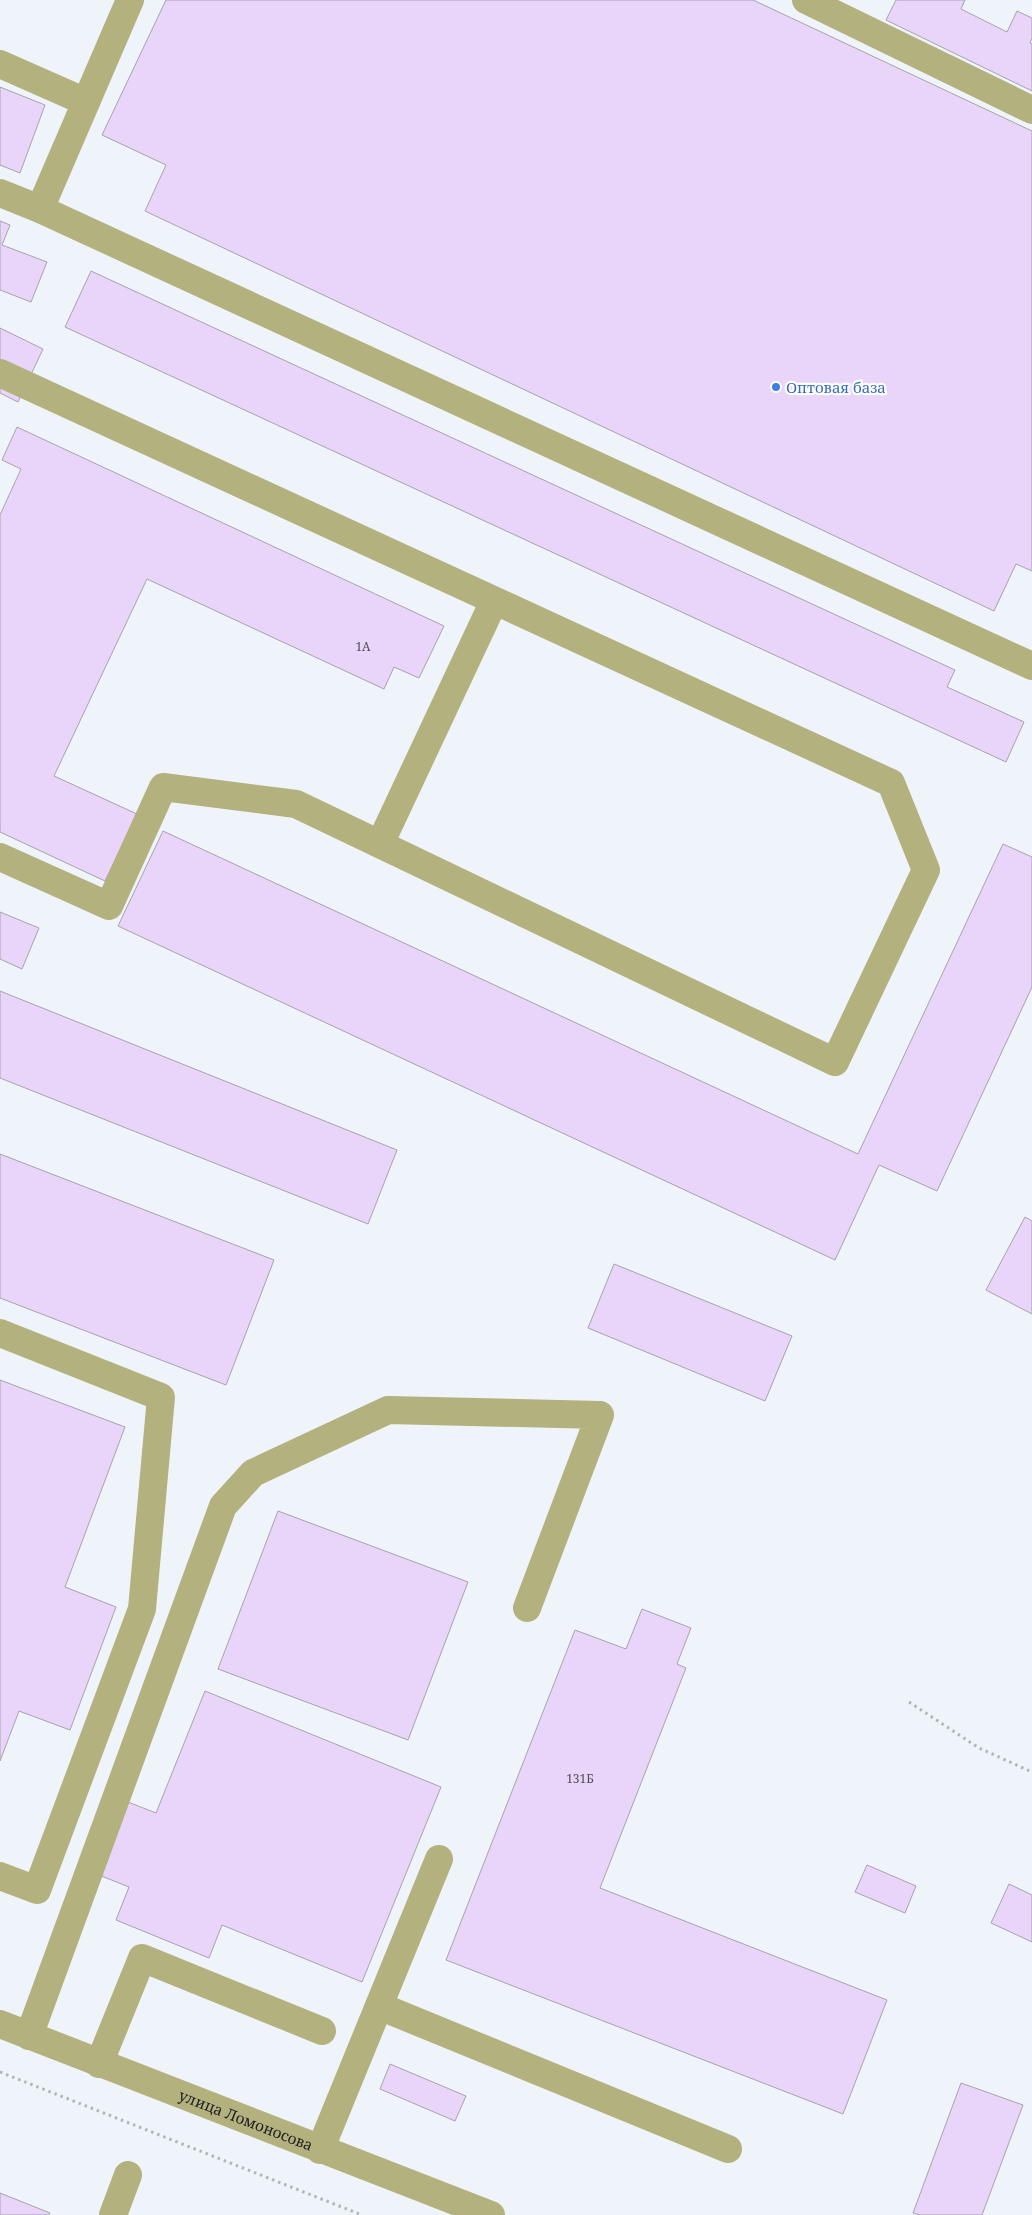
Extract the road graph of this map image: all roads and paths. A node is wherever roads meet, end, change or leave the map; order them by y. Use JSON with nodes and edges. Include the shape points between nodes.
{"nodes":[{"id":1,"x":130,"y":0,"type":"edge"},
{"id":2,"x":812,"y":1,"type":"edge"},
{"id":3,"x":0,"y":64,"type":"edge"},
{"id":4,"x":86,"y":102,"type":"junction"},
{"id":5,"x":1032,"y":110,"type":"edge"},
{"id":6,"x":0,"y":192,"type":"edge"},
{"id":7,"x":40,"y":209,"type":"junction"},
{"id":8,"x":0,"y":373,"type":"edge"},
{"id":9,"x":494,"y":601,"type":"junction"},
{"id":10,"x":1032,"y":666,"type":"edge"},
{"id":11,"x":380,"y":844,"type":"junction"},
{"id":12,"x":0,"y":857,"type":"edge"},
{"id":13,"x":0,"y":1333,"type":"edge"},
{"id":14,"x":527,"y":1608,"type":"dead end"},
{"id":15,"x":909,"y":1702,"type":"dead end"},
{"id":16,"x":1032,"y":1772,"type":"edge"},
{"id":17,"x":439,"y":1859,"type":"dead end"},
{"id":18,"x":0,"y":1876,"type":"edge"},
{"id":19,"x":379,"y":2006,"type":"junction"},
{"id":20,"x":0,"y":2024,"type":"edge"},
{"id":21,"x":322,"y":2031,"type":"dead end"},
{"id":22,"x":29,"y":2036,"type":"junction"},
{"id":23,"x":99,"y":2064,"type":"junction"},
{"id":24,"x":0,"y":2072,"type":"edge"},
{"id":25,"x":728,"y":2149,"type":"dead end"},
{"id":26,"x":320,"y":2150,"type":"junction"},
{"id":27,"x":128,"y":2175,"type":"dead end"},
{"id":28,"x":113,"y":2215,"type":"edge"},
{"id":29,"x":362,"y":2215,"type":"edge"},
{"id":30,"x":491,"y":2215,"type":"edge"}],
"edges":[{"from":1,"to":4,"type":"street"},
{"from":2,"to":5,"type":"street"},
{"from":3,"to":4,"type":"street"},
{"from":4,"to":7,"type":"street"},
{"from":6,"to":7,"type":"street"},
{"from":7,"to":10,"type":"street"},
{"from":8,"to":9,"type":"street"},
{"from":9,"to":11,"type":"street"},
{"from":9,"to":11,"type":"street","via":[[891,784],[926,870],[835,1062]]},
{"from":11,"to":12,"type":"street","via":[[296,804],[163,788],[109,906]]},
{"from":13,"to":18,"type":"street","via":[[160,1397],[142,1609],[37,1890]]},
{"from":14,"to":22,"type":"street","via":[[600,1415],[388,1410],[254,1473],[224,1506]]},
{"from":15,"to":16,"type":"path","via":[[979,1748]]},
{"from":17,"to":19,"type":"street"},
{"from":19,"to":25,"type":"street"},
{"from":19,"to":26,"type":"street"},
{"from":20,"to":22,"type":"street","name":"улица Ломоносова"},
{"from":21,"to":23,"type":"street","via":[[142,1958]]},
{"from":22,"to":23,"type":"street","name":"улица Ломоносова"},
{"from":23,"to":26,"type":"street","name":"улица Ломоносова"},
{"from":24,"to":29,"type":"path"},
{"from":26,"to":30,"type":"street","name":"улица Ломоносова"},
{"from":27,"to":28,"type":"street"}]}
